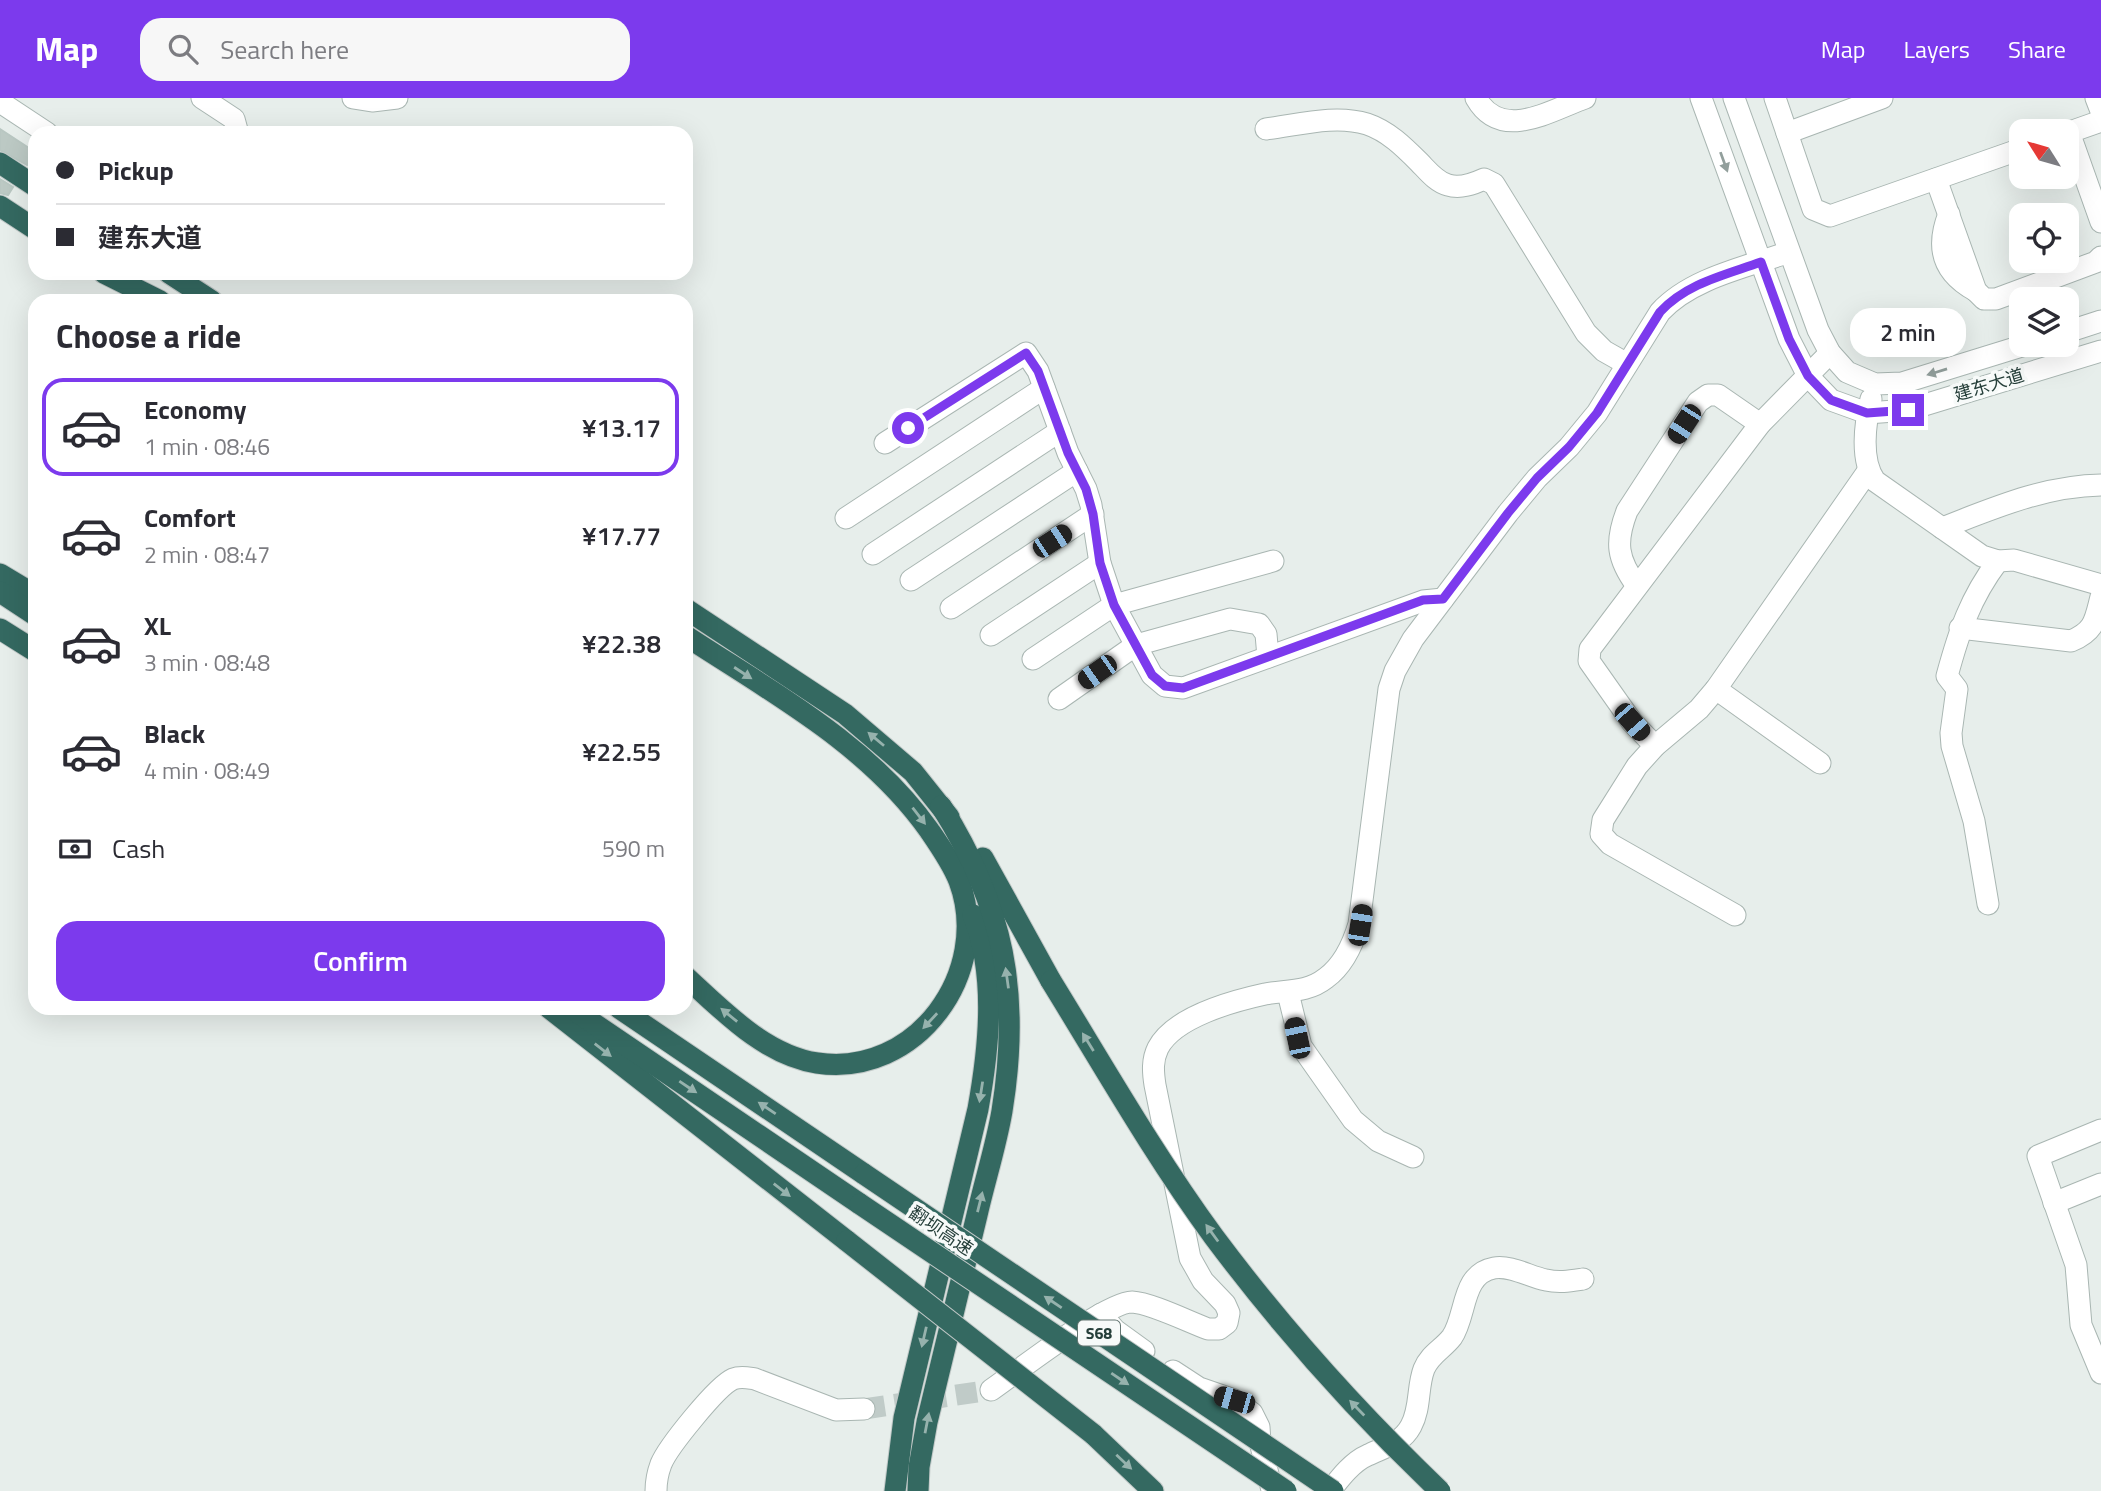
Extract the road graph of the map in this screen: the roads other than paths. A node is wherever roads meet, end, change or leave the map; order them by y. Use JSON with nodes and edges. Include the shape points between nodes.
{"nodes":[{"id":1,"x":202,"y":98,"type":"edge"},
{"id":2,"x":353,"y":98,"type":"edge"},
{"id":3,"x":397,"y":98,"type":"edge"},
{"id":4,"x":1476,"y":98,"type":"edge"},
{"id":5,"x":1585,"y":98,"type":"edge"},
{"id":6,"x":1701,"y":98,"type":"edge"},
{"id":7,"x":1734,"y":98,"type":"edge"},
{"id":8,"x":1775,"y":98,"type":"edge"},
{"id":9,"x":1882,"y":98,"type":"edge"},
{"id":10,"x":2096,"y":98,"type":"edge"},
{"id":11,"x":0,"y":102,"type":"edge"},
{"id":12,"x":2101,"y":111,"type":"edge"},
{"id":13,"x":2101,"y":121,"type":"edge"},
{"id":14,"x":36,"y":126,"type":"edge"},
{"id":15,"x":236,"y":126,"type":"edge"},
{"id":16,"x":2079,"y":128,"type":"edge"},
{"id":17,"x":1266,"y":129,"type":"dead end"},
{"id":18,"x":1787,"y":133,"type":"junction"},
{"id":19,"x":2009,"y":153,"type":"edge"},
{"id":20,"x":2079,"y":162,"type":"edge"},
{"id":21,"x":0,"y":163,"type":"edge"},
{"id":22,"x":1937,"y":179,"type":"junction"},
{"id":23,"x":28,"y":181,"type":"edge"},
{"id":24,"x":0,"y":206,"type":"edge"},
{"id":25,"x":2101,"y":222,"type":"edge"},
{"id":26,"x":28,"y":224,"type":"edge"},
{"id":27,"x":1789,"y":252,"type":"junction"},
{"id":28,"x":2101,"y":257,"type":"edge"},
{"id":29,"x":1761,"y":262,"type":"junction"},
{"id":30,"x":118,"y":280,"type":"edge"},
{"id":31,"x":180,"y":280,"type":"edge"},
{"id":32,"x":146,"y":294,"type":"edge"},
{"id":33,"x":201,"y":294,"type":"edge"},
{"id":34,"x":2101,"y":321,"type":"edge"},
{"id":35,"x":2079,"y":328,"type":"edge"},
{"id":36,"x":2009,"y":350,"type":"edge"},
{"id":37,"x":2101,"y":351,"type":"edge"},
{"id":38,"x":1830,"y":353,"type":"junction"},
{"id":39,"x":1628,"y":364,"type":"junction"},
{"id":40,"x":1808,"y":376,"type":"junction"},
{"id":41,"x":1875,"y":384,"type":"junction"},
{"id":42,"x":1044,"y":388,"type":"junction"},
{"id":43,"x":1867,"y":413,"type":"junction"},
{"id":44,"x":1760,"y":424,"type":"junction"},
{"id":45,"x":1060,"y":431,"type":"junction"},
{"id":46,"x":884,"y":443,"type":"dead end"},
{"id":47,"x":1077,"y":471,"type":"junction"},
{"id":48,"x":1868,"y":471,"type":"junction"},
{"id":49,"x":2101,"y":485,"type":"edge"},
{"id":50,"x":1093,"y":514,"type":"junction"},
{"id":51,"x":846,"y":518,"type":"dead end"},
{"id":52,"x":1942,"y":528,"type":"junction"},
{"id":53,"x":873,"y":554,"type":"dead end"},
{"id":54,"x":1272,"y":561,"type":"dead end"},
{"id":55,"x":1998,"y":561,"type":"junction"},
{"id":56,"x":1100,"y":563,"type":"junction"},
{"id":57,"x":0,"y":574,"type":"edge"},
{"id":58,"x":911,"y":580,"type":"dead end"},
{"id":59,"x":2101,"y":584,"type":"edge"},
{"id":60,"x":1637,"y":586,"type":"junction"},
{"id":61,"x":28,"y":591,"type":"edge"},
{"id":62,"x":0,"y":592,"type":"edge"},
{"id":63,"x":2101,"y":597,"type":"edge"},
{"id":64,"x":1443,"y":599,"type":"junction"},
{"id":65,"x":1114,"y":605,"type":"junction"},
{"id":66,"x":951,"y":608,"type":"dead end"},
{"id":67,"x":28,"y":610,"type":"edge"},
{"id":68,"x":693,"y":614,"type":"edge"},
{"id":69,"x":1960,"y":628,"type":"junction"},
{"id":70,"x":0,"y":629,"type":"edge"},
{"id":71,"x":991,"y":635,"type":"dead end"},
{"id":72,"x":693,"y":641,"type":"edge"},
{"id":73,"x":1136,"y":645,"type":"junction"},
{"id":74,"x":28,"y":646,"type":"edge"},
{"id":75,"x":1268,"y":657,"type":"junction"},
{"id":76,"x":1033,"y":659,"type":"dead end"},
{"id":77,"x":1716,"y":689,"type":"junction"},
{"id":78,"x":1059,"y":699,"type":"dead end"},
{"id":79,"x":1656,"y":746,"type":"junction"},
{"id":80,"x":1820,"y":763,"type":"dead end"},
{"id":81,"x":941,"y":806,"type":"junction"},
{"id":82,"x":959,"y":881,"type":"junction"},
{"id":83,"x":1988,"y":904,"type":"dead end"},
{"id":84,"x":1735,"y":915,"type":"dead end"},
{"id":85,"x":693,"y":983,"type":"edge"},
{"id":86,"x":1288,"y":993,"type":"junction"},
{"id":87,"x":558,"y":1015,"type":"edge"},
{"id":88,"x":581,"y":1015,"type":"edge"},
{"id":89,"x":629,"y":1015,"type":"edge"},
{"id":90,"x":2101,"y":1130,"type":"edge"},
{"id":91,"x":1413,"y":1157,"type":"dead end"},
{"id":92,"x":2101,"y":1184,"type":"edge"},
{"id":93,"x":2054,"y":1203,"type":"junction"},
{"id":94,"x":1583,"y":1279,"type":"dead end"},
{"id":95,"x":1101,"y":1314,"type":"junction"},
{"id":96,"x":2101,"y":1373,"type":"edge"},
{"id":97,"x":991,"y":1390,"type":"tunnel mouth"},
{"id":98,"x":864,"y":1409,"type":"tunnel mouth"},
{"id":99,"x":656,"y":1491,"type":"edge"},
{"id":100,"x":895,"y":1491,"type":"edge"},
{"id":101,"x":918,"y":1491,"type":"edge"},
{"id":102,"x":1153,"y":1491,"type":"edge"},
{"id":103,"x":1272,"y":1491,"type":"edge"},
{"id":104,"x":1286,"y":1491,"type":"edge"},
{"id":105,"x":1331,"y":1491,"type":"edge"},
{"id":106,"x":1440,"y":1491,"type":"edge"}],
"edges":[{"from":1,"to":15,"type":"street","via":[[234,119]]},
{"from":2,"to":3,"type":"street"},
{"from":4,"to":5,"type":"street","via":[[1492,117],[1505,122]]},
{"from":6,"to":29,"type":"street","name":"建东大道","one_way":true},
{"from":7,"to":27,"type":"street"},
{"from":8,"to":18,"type":"street"},
{"from":9,"to":18,"type":"street"},
{"from":10,"to":12,"type":"street"},
{"from":11,"to":14,"type":"street"},
{"from":13,"to":16,"type":"street"},
{"from":17,"to":39,"type":"street","via":[[1353,120],[1371,125],[1404,146],[1448,186],[1484,179],[1494,184],[1586,333],[1604,351]]},
{"from":18,"to":22,"type":"street","via":[[1813,209],[1830,216]]},
{"from":19,"to":22,"type":"street"},
{"from":20,"to":25,"type":"street"},
{"from":21,"to":23,"type":"highway"},
{"from":22,"to":28,"type":"street","via":[[1976,291],[1984,299],[1996,299]]},
{"from":24,"to":26,"type":"highway"},
{"from":27,"to":29,"type":"street"},
{"from":27,"to":38,"type":"street"},
{"from":29,"to":39,"type":"street","via":[[1673,298]]},
{"from":29,"to":40,"type":"street","name":"建东大道"},
{"from":30,"to":32,"type":"highway"},
{"from":31,"to":33,"type":"highway"},
{"from":34,"to":35,"type":"street"},
{"from":36,"to":41,"type":"street","name":"建东大道","one_way":true,"via":[[1902,383]]},
{"from":37,"to":43,"type":"street","name":"建东大道","via":[[1908,410]]},
{"from":38,"to":40,"type":"street"},
{"from":38,"to":41,"type":"street","via":[[1847,372]]},
{"from":39,"to":64,"type":"street","via":[[1597,413],[1508,513]]},
{"from":40,"to":43,"type":"street","name":"建东大道","via":[[1831,400]]},
{"from":40,"to":44,"type":"street"},
{"from":41,"to":43,"type":"street"},
{"from":42,"to":45,"type":"street"},
{"from":42,"to":46,"type":"street","via":[[1026,353]]},
{"from":42,"to":51,"type":"street"},
{"from":43,"to":48,"type":"street"},
{"from":44,"to":60,"type":"street"},
{"from":44,"to":60,"type":"street","via":[[1718,395],[1698,402],[1628,510],[1620,530],[1620,552]]},
{"from":45,"to":47,"type":"street"},
{"from":45,"to":53,"type":"street"},
{"from":47,"to":50,"type":"street"},
{"from":47,"to":58,"type":"street"},
{"from":48,"to":52,"type":"street","via":[[1875,481]]},
{"from":48,"to":77,"type":"street"},
{"from":49,"to":52,"type":"street","via":[[2023,497]]},
{"from":50,"to":56,"type":"street"},
{"from":50,"to":66,"type":"street"},
{"from":52,"to":55,"type":"street","via":[[1982,556]]},
{"from":54,"to":65,"type":"street"},
{"from":55,"to":59,"type":"street","via":[[2014,560]]},
{"from":55,"to":69,"type":"street"},
{"from":56,"to":65,"type":"street"},
{"from":56,"to":71,"type":"street"},
{"from":57,"to":61,"type":"highway"},
{"from":60,"to":79,"type":"street","via":[[1588,655],[1632,722]]},
{"from":62,"to":67,"type":"highway"},
{"from":63,"to":69,"type":"street","via":[[2094,624],[2071,641]]},
{"from":64,"to":75,"type":"street","via":[[1423,600]]},
{"from":64,"to":86,"type":"street","via":[[1413,639],[1389,689],[1362,910],[1354,940],[1327,978]]},
{"from":65,"to":73,"type":"street"},
{"from":65,"to":76,"type":"street"},
{"from":81,"to":68,"type":"highway","one_way":true,"via":[[913,772],[845,714]]},
{"from":69,"to":83,"type":"street","via":[[1947,676],[1956,688],[1951,733],[1974,821]]},
{"from":70,"to":74,"type":"highway"},
{"from":72,"to":82,"type":"highway","one_way":true,"via":[[863,757],[920,816]]},
{"from":73,"to":75,"type":"street","via":[[1152,675],[1174,689]]},
{"from":73,"to":75,"type":"street","via":[[1230,619],[1259,624],[1266,634]]},
{"from":73,"to":78,"type":"street"},
{"from":77,"to":79,"type":"street"},
{"from":77,"to":80,"type":"street"},
{"from":79,"to":84,"type":"street","via":[[1637,766],[1603,820],[1601,834],[1610,844]]},
{"from":101,"to":81,"type":"highway","one_way":true,"via":[[927,1422],[1002,1114],[1011,1034],[1004,955],[994,915],[981,878]]},
{"from":106,"to":81,"type":"highway","one_way":true,"bridge":true,"via":[[1337,1387],[1222,1247],[1159,1156],[1051,981],[988,864]]},
{"from":82,"to":85,"type":"highway","one_way":true,"via":[[965,944],[946,1003],[910,1040],[866,1062],[816,1063],[793,1056],[754,1034]]},
{"from":82,"to":100,"type":"highway","one_way":true,"via":[[975,922],[988,992],[985,1070],[905,1418]]},
{"from":86,"to":91,"type":"street","via":[[1301,1046],[1353,1120],[1378,1141]]},
{"from":86,"to":95,"type":"street","via":[[1250,998],[1191,1018],[1164,1040],[1154,1062],[1190,1258],[1203,1281],[1225,1304],[1227,1323],[1208,1329],[1132,1303]]},
{"from":87,"to":102,"type":"highway","one_way":true,"bridge":true,"via":[[1093,1434]]},
{"from":88,"to":104,"type":"highway","name":"翻坝高速","number":"S68","one_way":true,"bridge":true},
{"from":105,"to":89,"type":"highway","name":"翻坝高速","number":"S68","one_way":true,"bridge":true},
{"from":90,"to":93,"type":"street","via":[[2038,1156]]},
{"from":92,"to":93,"type":"street"},
{"from":93,"to":96,"type":"street","via":[[2076,1265],[2081,1325]]},
{"from":94,"to":105,"type":"street","via":[[1545,1280],[1495,1267],[1482,1273],[1471,1284],[1451,1337],[1424,1369],[1417,1410],[1403,1437],[1356,1462]]},
{"from":95,"to":97,"type":"street"},
{"from":95,"to":103,"type":"street","via":[[1124,1338],[1199,1388],[1234,1400],[1252,1413]]},
{"from":98,"to":99,"type":"street","via":[[836,1410],[755,1379],[734,1379],[672,1445],[662,1463]]}]}
